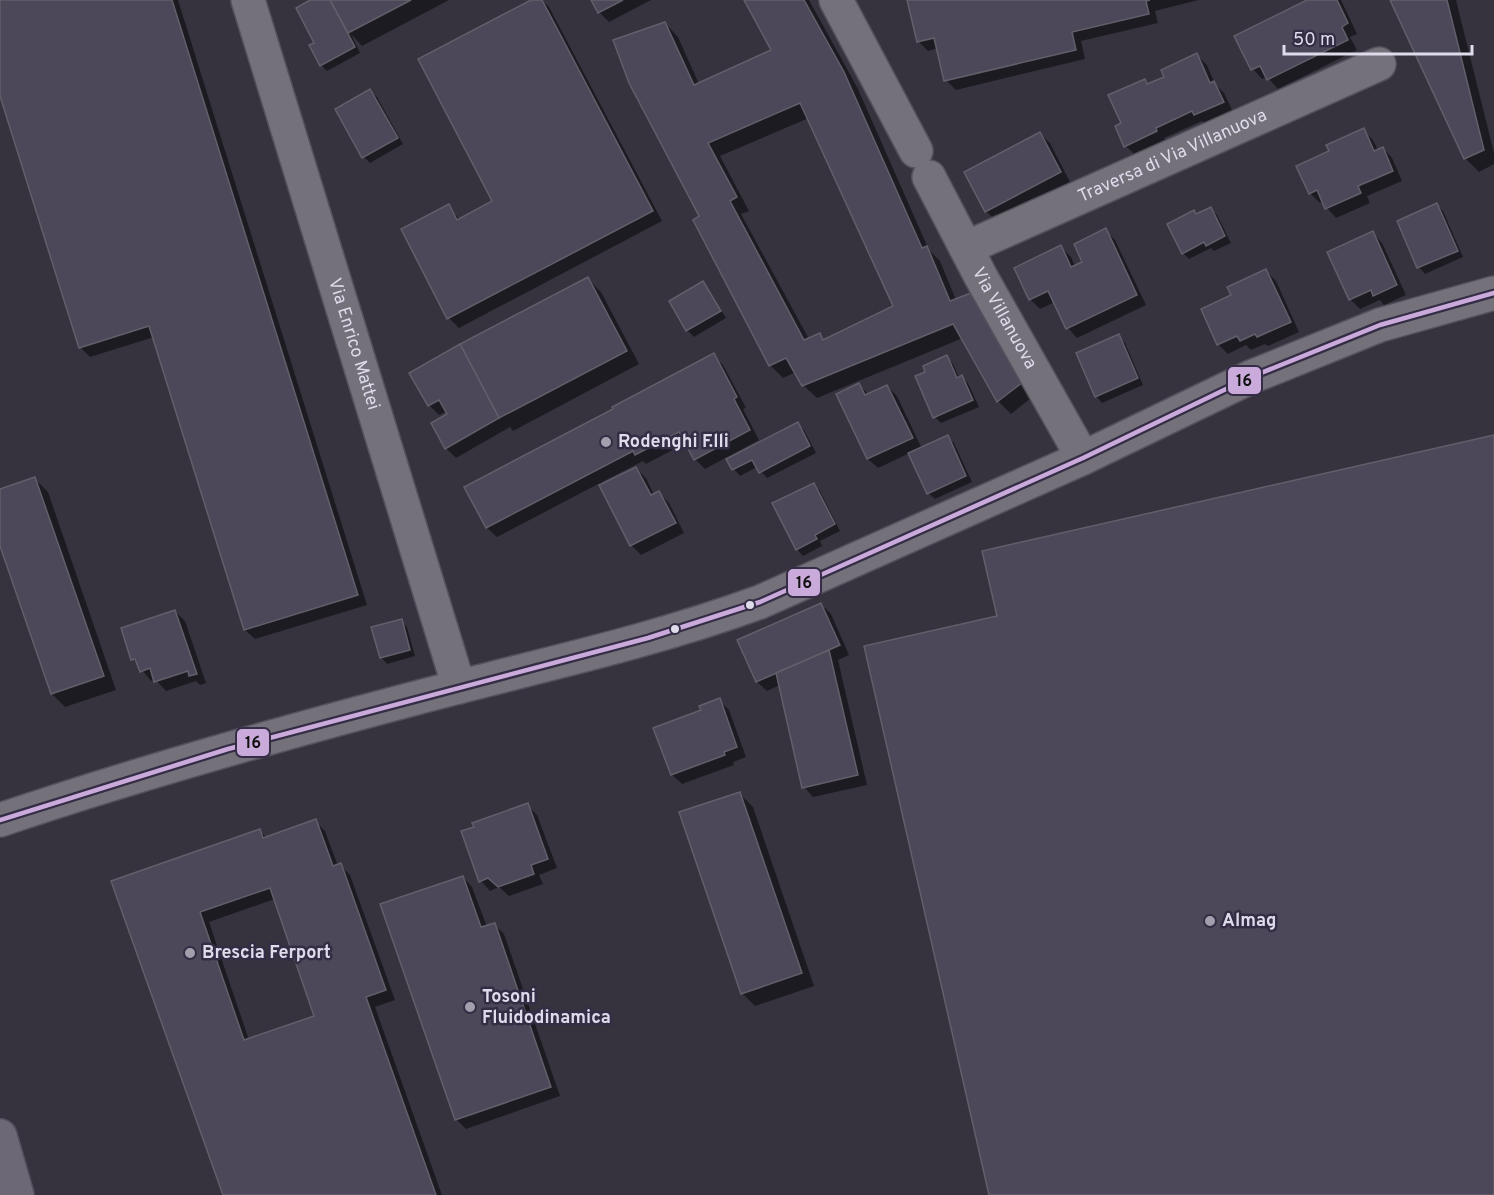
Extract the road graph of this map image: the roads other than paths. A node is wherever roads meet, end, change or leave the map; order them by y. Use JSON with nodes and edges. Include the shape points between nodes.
{"nodes":[{"id":1,"x":248,"y":0,"type":"edge"},
{"id":2,"x":836,"y":0,"type":"edge"},
{"id":3,"x":1379,"y":64,"type":"dead end"},
{"id":4,"x":966,"y":248,"type":"junction"},
{"id":5,"x":1494,"y":293,"type":"edge"},
{"id":6,"x":1083,"y":458,"type":"junction"},
{"id":7,"x":459,"y":687,"type":"junction"},
{"id":8,"x":0,"y":820,"type":"edge"},
{"id":9,"x":0,"y":1136,"type":"edge"},
{"id":10,"x":17,"y":1195,"type":"edge"}],
"edges":[{"from":1,"to":7,"type":"street","name":"Via Enrico Mattei"},
{"from":2,"to":4,"type":"street","name":"Via Villanuova"},
{"from":3,"to":4,"type":"street","name":"Traversa di Via Villanuova"},
{"from":4,"to":6,"type":"street","name":"Via Villanuova"},
{"from":5,"to":6,"type":"street","via":[[1380,325],[1251,378]]},
{"from":6,"to":7,"type":"street","via":[[734,612],[618,647]]},
{"from":7,"to":8,"type":"street","via":[[105,785]]},
{"from":9,"to":10,"type":"highway"}]}
